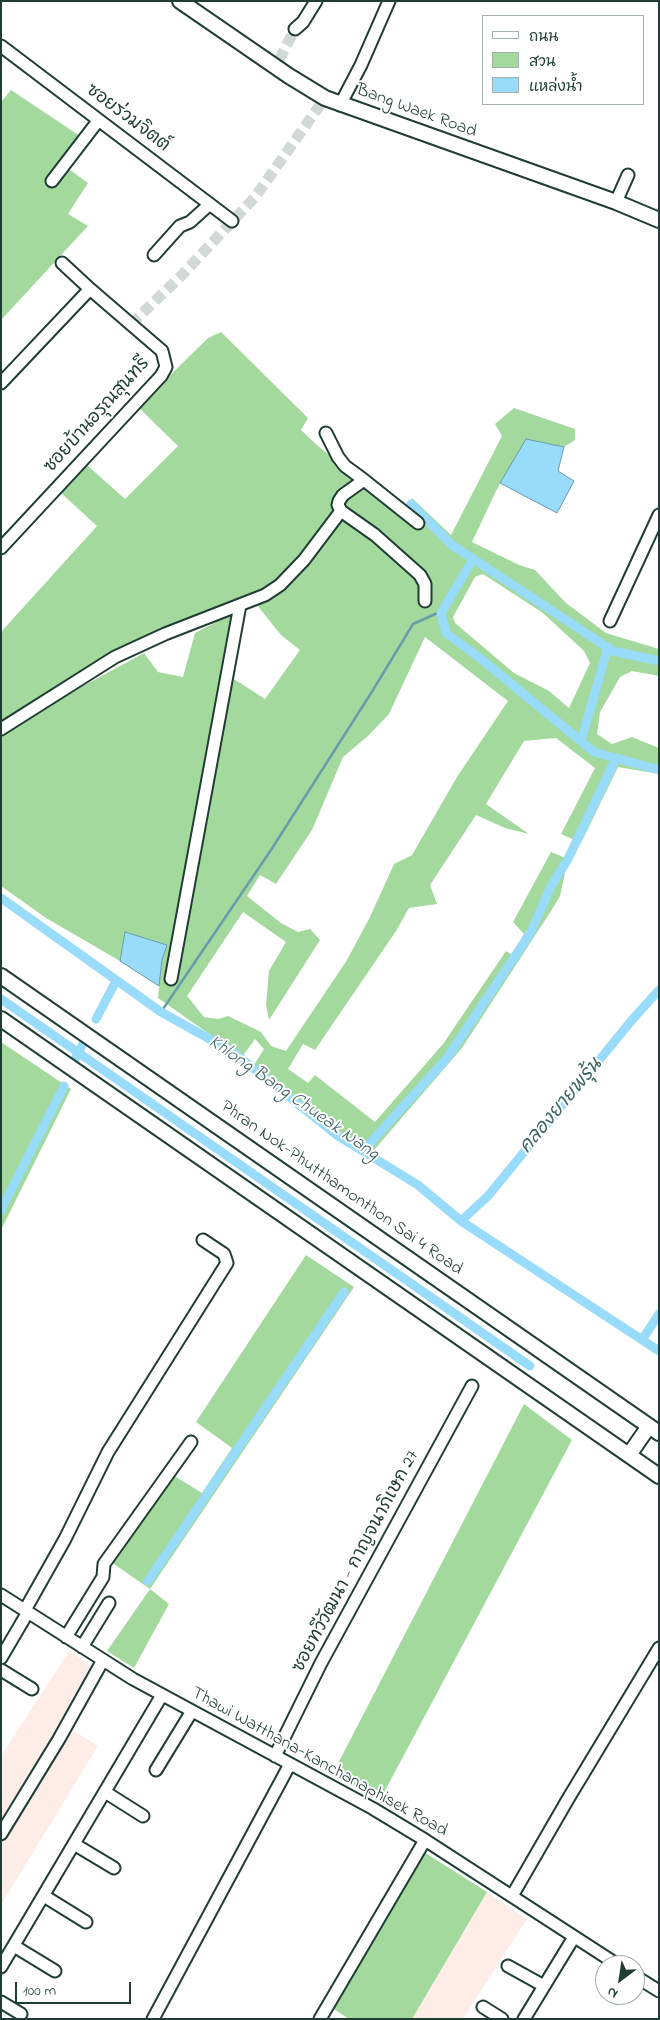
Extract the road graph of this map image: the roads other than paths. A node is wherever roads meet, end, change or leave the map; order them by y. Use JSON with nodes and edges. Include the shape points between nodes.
{"nodes":[{"id":1,"x":181,"y":1,"type":"edge"},
{"id":2,"x":307,"y":1,"type":"edge"},
{"id":3,"x":316,"y":1,"type":"edge"},
{"id":4,"x":389,"y":1,"type":"edge"},
{"id":5,"x":1,"y":46,"type":"edge"},
{"id":6,"x":340,"y":105,"type":"junction"},
{"id":7,"x":98,"y":121,"type":"junction"},
{"id":8,"x":628,"y":175,"type":"dead end"},
{"id":9,"x":52,"y":181,"type":"dead end"},
{"id":10,"x":616,"y":202,"type":"junction"},
{"id":11,"x":210,"y":204,"type":"junction"},
{"id":12,"x":659,"y":220,"type":"edge"},
{"id":13,"x":232,"y":221,"type":"dead end"},
{"id":14,"x":154,"y":255,"type":"dead end"},
{"id":15,"x":62,"y":263,"type":"dead end"},
{"id":16,"x":90,"y":289,"type":"junction"},
{"id":17,"x":1,"y":383,"type":"edge"},
{"id":18,"x":326,"y":433,"type":"dead end"},
{"id":19,"x":364,"y":480,"type":"junction"},
{"id":20,"x":341,"y":511,"type":"junction"},
{"id":21,"x":659,"y":516,"type":"edge"},
{"id":22,"x":418,"y":523,"type":"dead end"},
{"id":23,"x":1,"y":548,"type":"edge"},
{"id":24,"x":425,"y":601,"type":"dead end"},
{"id":25,"x":240,"y":606,"type":"junction"},
{"id":26,"x":610,"y":621,"type":"dead end"},
{"id":27,"x":1,"y":729,"type":"edge"},
{"id":28,"x":1,"y":976,"type":"edge"},
{"id":29,"x":171,"y":979,"type":"dead end"},
{"id":30,"x":1,"y":1019,"type":"edge"},
{"id":31,"x":203,"y":1240,"type":"dead end"},
{"id":32,"x":472,"y":1386,"type":"dead end"},
{"id":33,"x":654,"y":1430,"type":"edge"},
{"id":34,"x":191,"y":1442,"type":"dead end"},
{"id":35,"x":629,"y":1455,"type":"junction"},
{"id":36,"x":659,"y":1476,"type":"edge"},
{"id":37,"x":1,"y":1595,"type":"edge"},
{"id":38,"x":109,"y":1603,"type":"dead end"},
{"id":39,"x":27,"y":1611,"type":"junction"},
{"id":40,"x":66,"y":1637,"type":"junction"},
{"id":41,"x":82,"y":1647,"type":"junction"},
{"id":42,"x":659,"y":1648,"type":"edge"},
{"id":43,"x":1,"y":1658,"type":"edge"},
{"id":44,"x":103,"y":1660,"type":"junction"},
{"id":45,"x":1,"y":1670,"type":"edge"},
{"id":46,"x":32,"y":1689,"type":"dead end"},
{"id":47,"x":162,"y":1696,"type":"junction"},
{"id":48,"x":192,"y":1711,"type":"junction"},
{"id":49,"x":275,"y":1756,"type":"junction"},
{"id":50,"x":290,"y":1764,"type":"junction"},
{"id":51,"x":156,"y":1770,"type":"dead end"},
{"id":52,"x":105,"y":1792,"type":"junction"},
{"id":53,"x":143,"y":1816,"type":"dead end"},
{"id":54,"x":1,"y":1834,"type":"edge"},
{"id":55,"x":425,"y":1840,"type":"junction"},
{"id":56,"x":74,"y":1844,"type":"junction"},
{"id":57,"x":114,"y":1868,"type":"dead end"},
{"id":58,"x":44,"y":1896,"type":"junction"},
{"id":59,"x":512,"y":1896,"type":"junction"},
{"id":60,"x":86,"y":1922,"type":"dead end"},
{"id":61,"x":574,"y":1936,"type":"junction"},
{"id":62,"x":14,"y":1946,"type":"junction"},
{"id":63,"x":603,"y":1955,"type":"edge"},
{"id":64,"x":508,"y":1966,"type":"dead end"},
{"id":65,"x":1,"y":1967,"type":"edge"},
{"id":66,"x":55,"y":1971,"type":"dead end"},
{"id":67,"x":645,"y":1982,"type":"edge"},
{"id":68,"x":544,"y":1986,"type":"junction"},
{"id":69,"x":659,"y":1991,"type":"edge"},
{"id":70,"x":1,"y":2002,"type":"edge"},
{"id":71,"x":483,"y":2007,"type":"dead end"},
{"id":72,"x":21,"y":2014,"type":"dead end"},
{"id":73,"x":153,"y":2019,"type":"edge"},
{"id":74,"x":320,"y":2019,"type":"edge"},
{"id":75,"x":502,"y":2019,"type":"edge"},
{"id":76,"x":524,"y":2019,"type":"edge"}],
"edges":[{"from":1,"to":6,"type":"main road","name":"Bang Waek Road"},
{"from":2,"to":3,"type":"street","via":[[294,30]]},
{"from":4,"to":6,"type":"street"},
{"from":5,"to":7,"type":"street","name":"ซอยร่วมจิตต์"},
{"from":6,"to":10,"type":"main road","name":"Bang Waek Road"},
{"from":7,"to":9,"type":"street"},
{"from":7,"to":11,"type":"street","name":"ซอยร่วมจิตต์"},
{"from":8,"to":10,"type":"street"},
{"from":10,"to":12,"type":"main road","name":"Bang Waek Road"},
{"from":11,"to":13,"type":"street","name":"ซอยร่วมจิตต์"},
{"from":11,"to":14,"type":"street","via":[[190,222],[180,226]]},
{"from":15,"to":16,"type":"street","name":"ซอยบ้านอรุณสุนทรี"},
{"from":16,"to":17,"type":"street"},
{"from":16,"to":23,"type":"street","name":"ซอยบ้านอรุณสุนทรี","via":[[162,351],[166,367]]},
{"from":18,"to":19,"type":"street","via":[[345,466]]},
{"from":19,"to":20,"type":"street","via":[[343,495],[338,505]]},
{"from":19,"to":22,"type":"street"},
{"from":20,"to":24,"type":"street","via":[[375,535],[420,575],[425,584]]},
{"from":20,"to":25,"type":"street","via":[[293,572],[265,595]]},
{"from":21,"to":26,"type":"street"},
{"from":25,"to":27,"type":"street","via":[[174,630],[110,660]]},
{"from":25,"to":29,"type":"street"},
{"from":28,"to":33,"type":"main road","name":"Phran Nok-Phutthamonthon Sai 4 Road"},
{"from":30,"to":35,"type":"main road"},
{"from":31,"to":39,"type":"street","via":[[224,1254],[227,1263],[108,1452]]},
{"from":32,"to":49,"type":"street","name":"ซอยทวีวัฒนา - กาญจนาภิเษก 27","via":[[321,1664]]},
{"from":33,"to":35,"type":"main road"},
{"from":34,"to":40,"type":"street","via":[[104,1564],[102,1577]]},
{"from":35,"to":36,"type":"main road"},
{"from":37,"to":39,"type":"street","name":"Thawi Watthana-Kanchanaphisek Road"},
{"from":38,"to":41,"type":"street"},
{"from":39,"to":40,"type":"street","name":"Thawi Watthana-Kanchanaphisek Road"},
{"from":39,"to":43,"type":"street"},
{"from":40,"to":41,"type":"street","name":"Thawi Watthana-Kanchanaphisek Road"},
{"from":41,"to":44,"type":"street","name":"Thawi Watthana-Kanchanaphisek Road"},
{"from":42,"to":59,"type":"street"},
{"from":44,"to":47,"type":"street","name":"Thawi Watthana-Kanchanaphisek Road"},
{"from":44,"to":54,"type":"street"},
{"from":45,"to":46,"type":"street"},
{"from":47,"to":48,"type":"street","name":"Thawi Watthana-Kanchanaphisek Road"},
{"from":47,"to":52,"type":"street"},
{"from":48,"to":49,"type":"street","name":"Thawi Watthana-Kanchanaphisek Road"},
{"from":48,"to":51,"type":"street"},
{"from":49,"to":50,"type":"street","name":"Thawi Watthana-Kanchanaphisek Road"},
{"from":50,"to":55,"type":"street","name":"Thawi Watthana-Kanchanaphisek Road"},
{"from":50,"to":73,"type":"street"},
{"from":52,"to":53,"type":"street"},
{"from":52,"to":56,"type":"street"},
{"from":55,"to":59,"type":"street","name":"Thawi Watthana-Kanchanaphisek Road"},
{"from":55,"to":74,"type":"street"},
{"from":56,"to":57,"type":"street"},
{"from":56,"to":58,"type":"street"},
{"from":58,"to":60,"type":"street"},
{"from":58,"to":62,"type":"street"},
{"from":59,"to":61,"type":"street","name":"Thawi Watthana-Kanchanaphisek Road"},
{"from":61,"to":63,"type":"street","name":"Thawi Watthana-Kanchanaphisek Road"},
{"from":61,"to":68,"type":"street"},
{"from":62,"to":65,"type":"street"},
{"from":62,"to":66,"type":"street"},
{"from":64,"to":68,"type":"street"},
{"from":67,"to":69,"type":"street"},
{"from":68,"to":76,"type":"street"},
{"from":70,"to":72,"type":"street"},
{"from":71,"to":75,"type":"street"}]}
